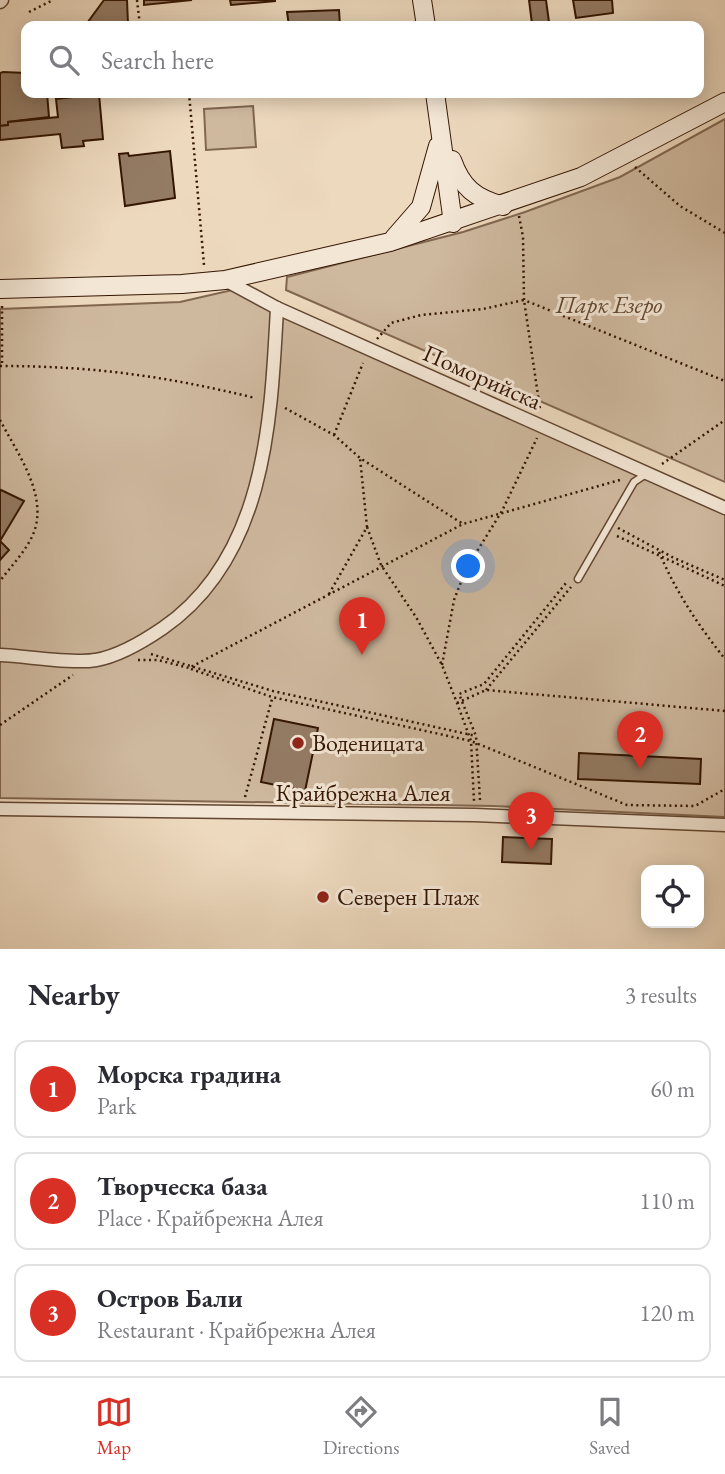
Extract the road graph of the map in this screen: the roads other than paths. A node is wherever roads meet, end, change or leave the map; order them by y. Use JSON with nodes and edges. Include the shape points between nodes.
{"nodes":[{"id":1,"x":422,"y":0,"type":"edge"},
{"id":2,"x":425,"y":21,"type":"edge"},
{"id":3,"x":436,"y":98,"type":"edge"},
{"id":4,"x":725,"y":102,"type":"edge"},
{"id":5,"x":441,"y":128,"type":"junction"},
{"id":6,"x":511,"y":208,"type":"junction"},
{"id":7,"x":453,"y":223,"type":"junction"},
{"id":8,"x":390,"y":242,"type":"junction"},
{"id":9,"x":216,"y":281,"type":"junction"},
{"id":10,"x":1,"y":289,"type":"edge"},
{"id":11,"x":277,"y":309,"type":"junction"},
{"id":12,"x":648,"y":473,"type":"junction"},
{"id":13,"x":725,"y":508,"type":"edge"},
{"id":14,"x":574,"y":578,"type":"road end"},
{"id":15,"x":0,"y":655,"type":"edge"},
{"id":16,"x":0,"y":809,"type":"edge"},
{"id":17,"x":725,"y":825,"type":"edge"}],
"edges":[{"from":1,"to":2,"type":"main road"},
{"from":3,"to":5,"type":"main road"},
{"from":4,"to":6,"type":"main road","via":[[623,157]]},
{"from":5,"to":6,"type":"main road","via":[[459,180],[480,199]]},
{"from":5,"to":7,"type":"main road"},
{"from":5,"to":8,"type":"main road","via":[[421,207]]},
{"from":6,"to":7,"type":"main road"},
{"from":7,"to":8,"type":"main road"},
{"from":8,"to":9,"type":"main road"},
{"from":9,"to":10,"type":"main road"},
{"from":9,"to":11,"type":"street","name":"Поморийска"},
{"from":11,"to":12,"type":"street","name":"Поморийска"},
{"from":11,"to":15,"type":"street","via":[[272,402],[258,482],[245,519],[216,574],[177,618],[111,654],[95,660]]},
{"from":12,"to":13,"type":"street","name":"Поморийска"},
{"from":12,"to":14,"type":"lane","via":[[634,482]]},
{"from":16,"to":17,"type":"street","name":"Крайбрежна Алея","via":[[478,815]]}]}
